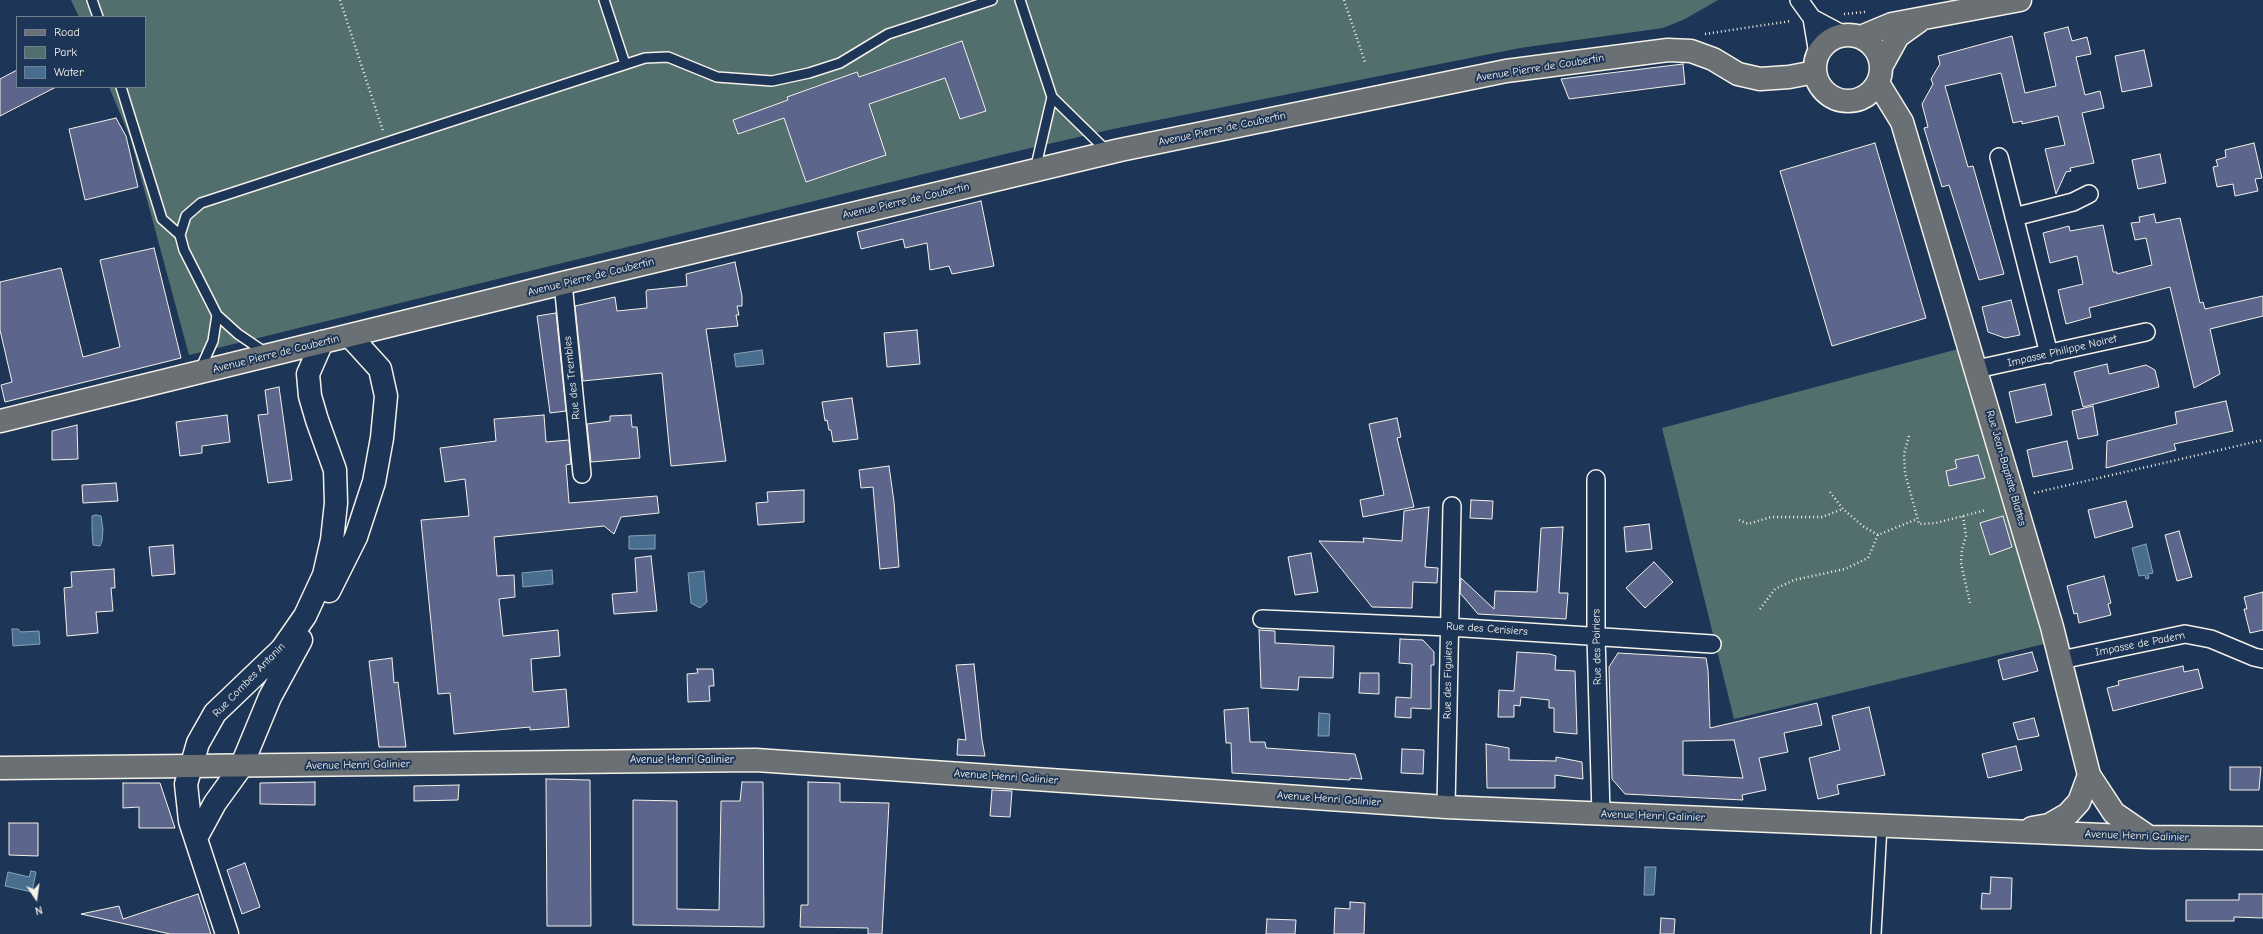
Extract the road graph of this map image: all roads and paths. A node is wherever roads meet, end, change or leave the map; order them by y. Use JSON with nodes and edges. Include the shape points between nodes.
{"nodes":[{"id":1,"x":92,"y":0,"type":"edge"},
{"id":2,"x":340,"y":0,"type":"edge"},
{"id":3,"x":604,"y":0,"type":"edge"},
{"id":4,"x":992,"y":0,"type":"edge"},
{"id":5,"x":1020,"y":0,"type":"edge"},
{"id":6,"x":1344,"y":0,"type":"edge"},
{"id":7,"x":1799,"y":0,"type":"edge"},
{"id":8,"x":2020,"y":0,"type":"edge"},
{"id":9,"x":1869,"y":12,"type":"dead end"},
{"id":10,"x":98,"y":16,"type":"edge"},
{"id":11,"x":1925,"y":17,"type":"junction"},
{"id":12,"x":1812,"y":18,"type":"junction"},
{"id":13,"x":1702,"y":35,"type":"dead end"},
{"id":14,"x":1853,"y":36,"type":"junction"},
{"id":15,"x":1365,"y":62,"type":"dead end"},
{"id":16,"x":1817,"y":63,"type":"junction"},
{"id":17,"x":625,"y":64,"type":"junction"},
{"id":18,"x":1880,"y":74,"type":"junction"},
{"id":19,"x":121,"y":88,"type":"edge"},
{"id":20,"x":1052,"y":97,"type":"junction"},
{"id":21,"x":386,"y":142,"type":"junction"},
{"id":22,"x":1109,"y":153,"type":"junction"},
{"id":23,"x":1999,"y":157,"type":"dead end"},
{"id":24,"x":1035,"y":170,"type":"junction"},
{"id":25,"x":2089,"y":194,"type":"dead end"},
{"id":26,"x":2014,"y":216,"type":"junction"},
{"id":27,"x":180,"y":235,"type":"junction"},
{"id":28,"x":563,"y":283,"type":"junction"},
{"id":29,"x":217,"y":315,"type":"junction"},
{"id":30,"x":2146,"y":332,"type":"dead end"},
{"id":31,"x":350,"y":336,"type":"junction"},
{"id":32,"x":322,"y":342,"type":"junction"},
{"id":33,"x":2049,"y":354,"type":"junction"},
{"id":34,"x":268,"y":355,"type":"junction"},
{"id":35,"x":1978,"y":370,"type":"junction"},
{"id":36,"x":199,"y":372,"type":"junction"},
{"id":37,"x":0,"y":421,"type":"edge"},
{"id":38,"x":1909,"y":436,"type":"dead end"},
{"id":39,"x":2263,"y":440,"type":"edge"},
{"id":40,"x":582,"y":474,"type":"dead end"},
{"id":41,"x":1596,"y":479,"type":"dead end"},
{"id":42,"x":1830,"y":492,"type":"dead end"},
{"id":43,"x":2015,"y":498,"type":"junction"},
{"id":44,"x":1452,"y":506,"type":"dead end"},
{"id":45,"x":1843,"y":509,"type":"junction"},
{"id":46,"x":1986,"y":510,"type":"dead end"},
{"id":47,"x":1963,"y":516,"type":"junction"},
{"id":48,"x":1917,"y":519,"type":"junction"},
{"id":49,"x":1739,"y":520,"type":"dead end"},
{"id":50,"x":1878,"y":535,"type":"junction"},
{"id":51,"x":1970,"y":603,"type":"dead end"},
{"id":52,"x":1760,"y":609,"type":"dead end"},
{"id":53,"x":1262,"y":620,"type":"dead end"},
{"id":54,"x":1449,"y":627,"type":"junction"},
{"id":55,"x":1596,"y":636,"type":"junction"},
{"id":56,"x":1712,"y":644,"type":"dead end"},
{"id":57,"x":2263,"y":659,"type":"edge"},
{"id":58,"x":2061,"y":660,"type":"junction"},
{"id":59,"x":241,"y":767,"type":"junction"},
{"id":60,"x":0,"y":768,"type":"edge"},
{"id":61,"x":190,"y":768,"type":"junction"},
{"id":62,"x":2089,"y":774,"type":"junction"},
{"id":63,"x":1446,"y":807,"type":"junction"},
{"id":64,"x":1601,"y":814,"type":"junction"},
{"id":65,"x":1882,"y":826,"type":"junction"},
{"id":66,"x":2011,"y":832,"type":"junction"},
{"id":67,"x":2149,"y":837,"type":"junction"},
{"id":68,"x":196,"y":838,"type":"junction"},
{"id":69,"x":2263,"y":838,"type":"edge"},
{"id":70,"x":228,"y":934,"type":"edge"},
{"id":71,"x":1876,"y":934,"type":"edge"}],
"edges":[{"from":1,"to":10,"type":"lane"},
{"from":2,"to":21,"type":"path"},
{"from":3,"to":17,"type":"lane"},
{"from":4,"to":17,"type":"lane","via":[[888,34],[840,63],[772,81],[716,77],[668,57],[645,58]]},
{"from":5,"to":20,"type":"lane"},
{"from":6,"to":15,"type":"path"},
{"from":7,"to":12,"type":"street"},
{"from":8,"to":11,"type":"main road"},
{"from":9,"to":12,"type":"path"},
{"from":11,"to":14,"type":"main road"},
{"from":11,"to":18,"type":"main road","via":[[1898,36]]},
{"from":12,"to":13,"type":"path"},
{"from":12,"to":14,"type":"street"},
{"from":12,"to":16,"type":"street"},
{"from":14,"to":16,"type":"main road","via":[[1833,38],[1824,45]]},
{"from":14,"to":18,"type":"main road","via":[[1875,48]]},
{"from":16,"to":18,"type":"main road","via":[[1824,90],[1842,101],[1863,98]]},
{"from":16,"to":22,"type":"main road","name":"Avenue Pierre de Coubertin","via":[[1789,77],[1760,79],[1738,74],[1713,59],[1691,51],[1668,50],[1506,71]]},
{"from":17,"to":21,"type":"lane"},
{"from":18,"to":35,"type":"main road","name":"Rue Jean-Baptiste Blattes","via":[[1902,122]]},
{"from":19,"to":27,"type":"lane","via":[[162,219]]},
{"from":20,"to":22,"type":"lane"},
{"from":20,"to":24,"type":"lane"},
{"from":21,"to":27,"type":"lane","via":[[201,203],[186,216]]},
{"from":22,"to":24,"type":"main road","name":"Avenue Pierre de Coubertin"},
{"from":23,"to":26,"type":"street"},
{"from":24,"to":28,"type":"main road","name":"Avenue Pierre de Coubertin"},
{"from":25,"to":26,"type":"street","via":[[2073,202]]},
{"from":26,"to":33,"type":"street"},
{"from":27,"to":29,"type":"lane","via":[[184,250]]},
{"from":28,"to":31,"type":"main road","name":"Avenue Pierre de Coubertin"},
{"from":28,"to":40,"type":"street","name":"Rue des Trembles"},
{"from":29,"to":34,"type":"lane"},
{"from":29,"to":36,"type":"lane","via":[[213,341]]},
{"from":30,"to":33,"type":"street","name":"Impasse Philippe Noiret"},
{"from":31,"to":32,"type":"main road","name":"Avenue Pierre de Coubertin"},
{"from":31,"to":59,"type":"main road","name":"Rue Combes Antanin","via":[[380,369],[386,396],[374,482],[356,536],[323,605],[270,697]]},
{"from":32,"to":34,"type":"main road","name":"Avenue Pierre de Coubertin"},
{"from":32,"to":61,"type":"main road","name":"Rue Combes Antanin","via":[[308,374],[314,408],[334,470],[336,503],[332,540],[324,575],[305,616],[282,649],[215,713],[198,743]]},
{"from":33,"to":35,"type":"street","name":"Impasse Philippe Noiret"},
{"from":34,"to":36,"type":"main road","name":"Avenue Pierre de Coubertin"},
{"from":35,"to":43,"type":"main road","name":"Rue Jean-Baptiste Blattes"},
{"from":36,"to":37,"type":"main road","name":"Avenue Pierre de Coubertin"},
{"from":38,"to":48,"type":"path","via":[[1904,454],[1905,473]]},
{"from":39,"to":43,"type":"path"},
{"from":41,"to":55,"type":"street","name":"Rue des Poiriers"},
{"from":42,"to":45,"type":"path"},
{"from":43,"to":58,"type":"main road","name":"Rue Jean-Baptiste Blattes"},
{"from":44,"to":54,"type":"street","name":"Rue des Figuiers"},
{"from":45,"to":49,"type":"path","via":[[1822,517],[1771,517],[1748,524]]},
{"from":45,"to":50,"type":"path"},
{"from":46,"to":47,"type":"path"},
{"from":47,"to":48,"type":"path","via":[[1930,524],[1919,524]]},
{"from":47,"to":51,"type":"path","via":[[1966,536],[1960,564]]},
{"from":48,"to":50,"type":"path"},
{"from":50,"to":52,"type":"path","via":[[1868,558],[1845,569],[1794,580],[1775,589]]},
{"from":53,"to":54,"type":"street","name":"Rue des Cerisiers"},
{"from":54,"to":55,"type":"street","name":"Rue des Cerisiers"},
{"from":54,"to":63,"type":"street","name":"Rue des Figuiers"},
{"from":55,"to":56,"type":"street","name":"Rue des Cerisiers"},
{"from":55,"to":64,"type":"street","name":"Rue des Poiriers"},
{"from":57,"to":58,"type":"street","name":"Impasse de Padern","via":[[2211,639],[2185,634]]},
{"from":58,"to":62,"type":"main road","name":"Rue Jean-Baptiste Blattes"},
{"from":59,"to":61,"type":"main road","name":"Avenue Henri Galinier"},
{"from":59,"to":63,"type":"main road","name":"Avenue Henri Galinier","via":[[756,760]]},
{"from":59,"to":68,"type":"main road","name":"Rue Combes Antanin","via":[[215,803]]},
{"from":60,"to":61,"type":"main road","name":"Avenue Henri Galinier"},
{"from":61,"to":68,"type":"main road","name":"Rue Combes Antanin","via":[[186,784],[187,798],[190,821]]},
{"from":62,"to":66,"type":"main road","name":"Avenue Henri Galinier","via":[[2079,802],[2068,814],[2049,825]]},
{"from":62,"to":67,"type":"main road","name":"Rue Jean-Baptiste Blattes","via":[[2114,813]]},
{"from":63,"to":64,"type":"main road","name":"Avenue Henri Galinier"},
{"from":64,"to":65,"type":"main road","name":"Avenue Henri Galinier"},
{"from":65,"to":66,"type":"main road","name":"Avenue Henri Galinier"},
{"from":65,"to":71,"type":"lane"},
{"from":66,"to":67,"type":"main road","name":"Avenue Henri Galinier"},
{"from":67,"to":69,"type":"main road","name":"Avenue Henri Galinier"},
{"from":68,"to":70,"type":"main road","name":"Rue Combes Antanin"}]}
